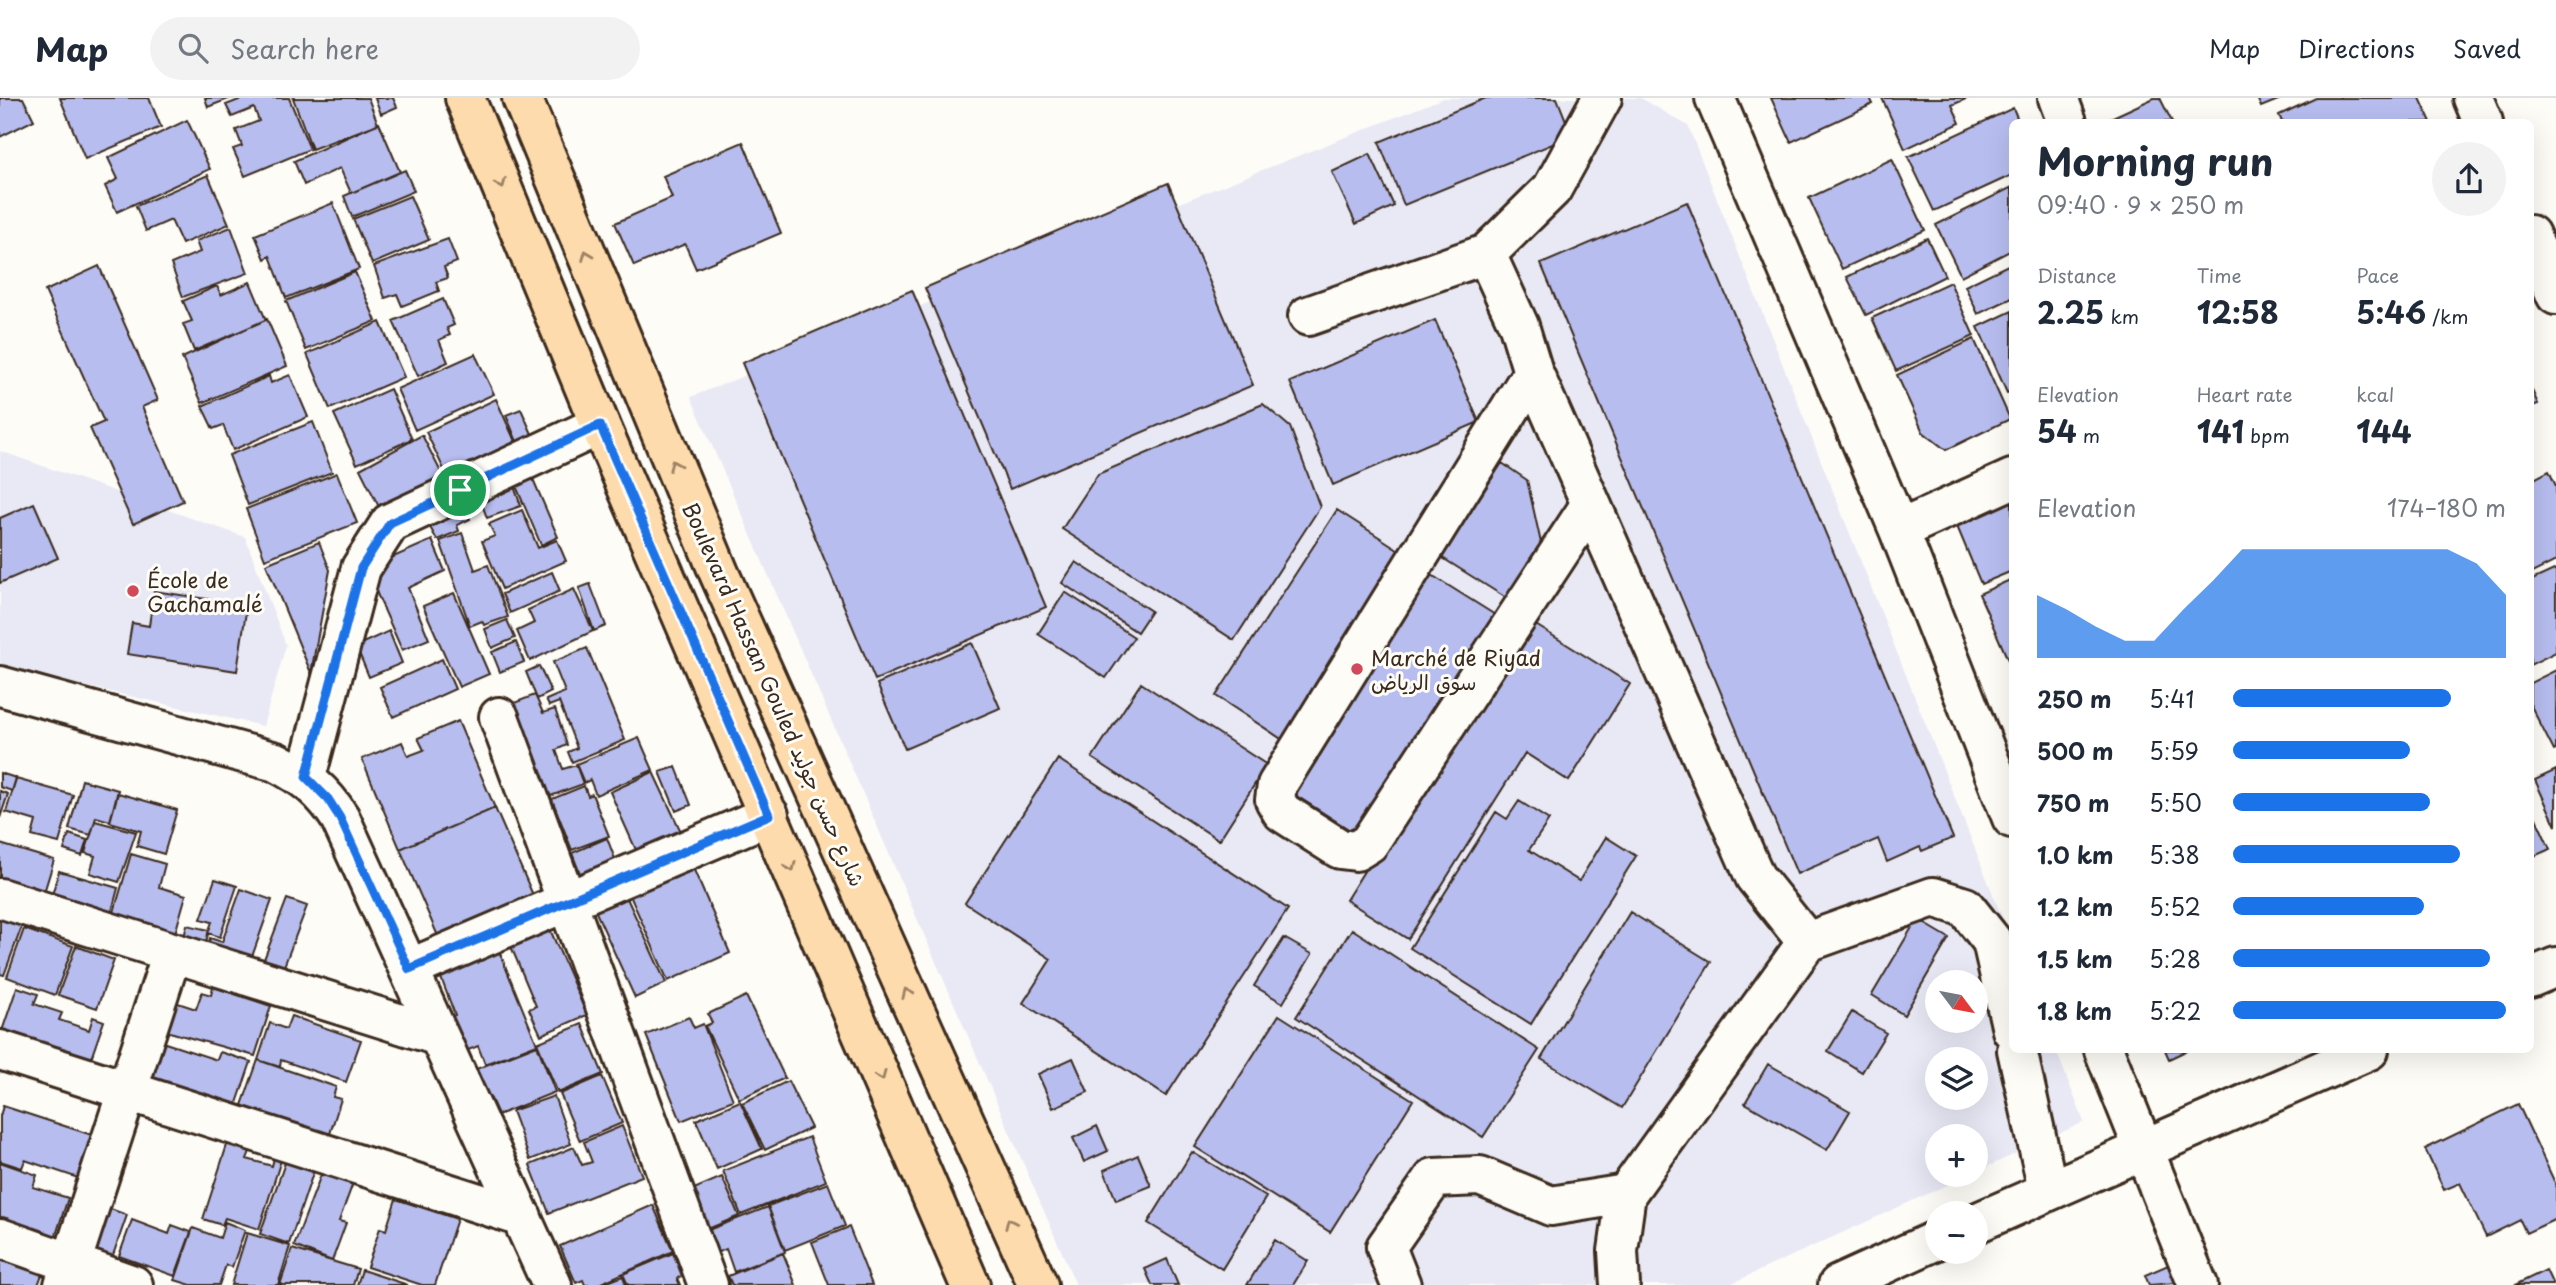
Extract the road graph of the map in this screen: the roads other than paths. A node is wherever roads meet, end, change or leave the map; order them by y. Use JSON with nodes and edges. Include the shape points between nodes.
{"nodes":[{"id":1,"x":465,"y":98,"type":"edge"},
{"id":2,"x":1602,"y":98,"type":"edge"},
{"id":3,"x":1715,"y":98,"type":"edge"},
{"id":4,"x":2058,"y":98,"type":"edge"},
{"id":5,"x":2473,"y":98,"type":"edge"},
{"id":6,"x":525,"y":107,"type":"edge"},
{"id":7,"x":2066,"y":119,"type":"edge"},
{"id":8,"x":2482,"y":119,"type":"edge"},
{"id":9,"x":481,"y":135,"type":"junction"},
{"id":10,"x":2534,"y":247,"type":"edge"},
{"id":11,"x":1486,"y":254,"type":"junction"},
{"id":12,"x":2556,"y":295,"type":"edge"},
{"id":13,"x":1308,"y":316,"type":"dead end"},
{"id":14,"x":1533,"y":372,"type":"junction"},
{"id":15,"x":600,"y":425,"type":"junction"},
{"id":16,"x":2009,"y":480,"type":"edge"},
{"id":17,"x":1591,"y":504,"type":"junction"},
{"id":18,"x":1899,"y":530,"type":"junction"},
{"id":19,"x":0,"y":686,"type":"edge"},
{"id":20,"x":499,"y":717,"type":"dead end"},
{"id":21,"x":306,"y":777,"type":"junction"},
{"id":22,"x":2009,"y":810,"type":"edge"},
{"id":23,"x":769,"y":815,"type":"junction"},
{"id":24,"x":0,"y":898,"type":"edge"},
{"id":25,"x":568,"y":903,"type":"junction"},
{"id":26,"x":2002,"y":937,"type":"edge"},
{"id":27,"x":1807,"y":942,"type":"junction"},
{"id":28,"x":172,"y":953,"type":"junction"},
{"id":29,"x":2556,"y":967,"type":"edge"},
{"id":30,"x":409,"y":969,"type":"junction"},
{"id":31,"x":2534,"y":976,"type":"edge"},
{"id":32,"x":2009,"y":1002,"type":"edge"},
{"id":33,"x":439,"y":1035,"type":"junction"},
{"id":34,"x":0,"y":1050,"type":"edge"},
{"id":35,"x":2018,"y":1053,"type":"edge"},
{"id":36,"x":2105,"y":1053,"type":"edge"},
{"id":37,"x":2362,"y":1053,"type":"edge"},
{"id":38,"x":126,"y":1092,"type":"junction"},
{"id":39,"x":2144,"y":1151,"type":"junction"},
{"id":40,"x":2048,"y":1190,"type":"junction"},
{"id":41,"x":1626,"y":1194,"type":"junction"},
{"id":42,"x":522,"y":1217,"type":"junction"},
{"id":43,"x":1988,"y":1218,"type":"edge"},
{"id":44,"x":0,"y":1238,"type":"edge"},
{"id":45,"x":1925,"y":1245,"type":"edge"},
{"id":46,"x":67,"y":1274,"type":"edge"},
{"id":47,"x":133,"y":1285,"type":"edge"},
{"id":48,"x":552,"y":1285,"type":"edge"},
{"id":49,"x":708,"y":1285,"type":"edge"},
{"id":50,"x":970,"y":1285,"type":"edge"},
{"id":51,"x":1038,"y":1285,"type":"edge"},
{"id":52,"x":1401,"y":1285,"type":"edge"},
{"id":53,"x":1620,"y":1285,"type":"edge"},
{"id":54,"x":1838,"y":1285,"type":"edge"},
{"id":55,"x":2197,"y":1285,"type":"edge"}],
"edges":[{"from":1,"to":9,"type":"main road"},
{"from":2,"to":11,"type":"street","via":[[1552,189]]},
{"from":3,"to":18,"type":"street"},
{"from":4,"to":7,"type":"street"},
{"from":5,"to":8,"type":"street"},
{"from":6,"to":9,"type":"main road"},
{"from":51,"to":6,"type":"main road","name":"Boulevard Hassan Gouled شارع حسن جوليد","one_way":true,"via":[[719,573]]},
{"from":9,"to":15,"type":"main road","one_way":true},
{"from":10,"to":12,"type":"street"},
{"from":11,"to":13,"type":"street"},
{"from":11,"to":14,"type":"street","via":[[1520,326]]},
{"from":14,"to":17,"type":"street"},
{"from":14,"to":17,"type":"street","via":[[1276,785],[1275,800],[1282,812],[1340,849],[1356,851],[1369,843]]},
{"from":15,"to":21,"type":"street","via":[[390,523],[361,568]]},
{"from":15,"to":23,"type":"main road"},
{"from":16,"to":18,"type":"street"},
{"from":17,"to":27,"type":"street","via":[[1755,877]]},
{"from":18,"to":22,"type":"street"},
{"from":19,"to":21,"type":"street","via":[[276,762]]},
{"from":20,"to":25,"type":"street"},
{"from":21,"to":30,"type":"street","via":[[340,818]]},
{"from":23,"to":25,"type":"street"},
{"from":23,"to":50,"type":"main road","one_way":true},
{"from":24,"to":28,"type":"street"},
{"from":25,"to":30,"type":"street"},
{"from":25,"to":49,"type":"street"},
{"from":26,"to":27,"type":"street","via":[[1965,907],[1933,897]]},
{"from":26,"to":32,"type":"street"},
{"from":27,"to":41,"type":"street"},
{"from":28,"to":33,"type":"street"},
{"from":28,"to":38,"type":"street"},
{"from":29,"to":31,"type":"street"},
{"from":30,"to":33,"type":"street"},
{"from":33,"to":42,"type":"street"},
{"from":34,"to":38,"type":"street"},
{"from":35,"to":40,"type":"street"},
{"from":36,"to":39,"type":"street"},
{"from":37,"to":39,"type":"street"},
{"from":38,"to":42,"type":"street"},
{"from":38,"to":46,"type":"street"},
{"from":39,"to":40,"type":"street"},
{"from":39,"to":55,"type":"street"},
{"from":40,"to":43,"type":"street"},
{"from":41,"to":52,"type":"street","via":[[1551,1206],[1480,1175],[1434,1178],[1386,1247]]},
{"from":41,"to":53,"type":"street","via":[[1618,1251]]},
{"from":42,"to":48,"type":"street"},
{"from":44,"to":46,"type":"street"},
{"from":45,"to":54,"type":"street"},
{"from":46,"to":47,"type":"street"}]}
